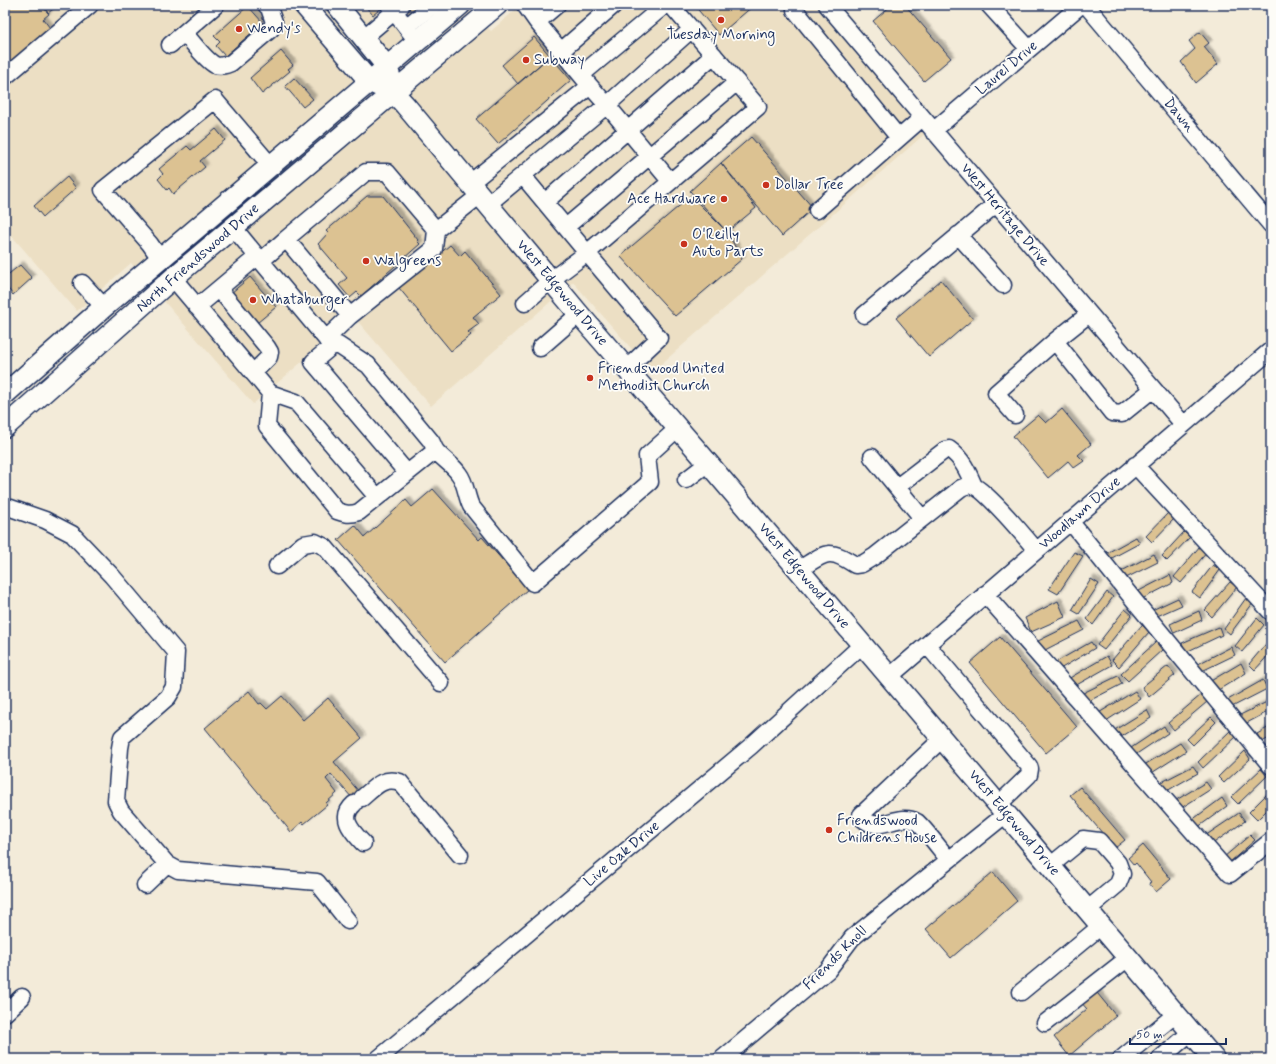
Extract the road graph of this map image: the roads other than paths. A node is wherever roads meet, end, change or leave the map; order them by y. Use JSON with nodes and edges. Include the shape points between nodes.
{"nodes":[{"id":1,"x":90,"y":5,"type":"edge"},
{"id":2,"x":216,"y":5,"type":"edge"},
{"id":3,"x":304,"y":5,"type":"edge"},
{"id":4,"x":460,"y":5,"type":"edge"},
{"id":5,"x":497,"y":5,"type":"edge"},
{"id":6,"x":525,"y":5,"type":"edge"},
{"id":7,"x":557,"y":5,"type":"edge"},
{"id":8,"x":614,"y":5,"type":"edge"},
{"id":9,"x":665,"y":5,"type":"edge"},
{"id":10,"x":671,"y":5,"type":"edge"},
{"id":11,"x":795,"y":5,"type":"edge"},
{"id":12,"x":827,"y":5,"type":"edge"},
{"id":13,"x":989,"y":5,"type":"edge"},
{"id":14,"x":1081,"y":5,"type":"edge"},
{"id":15,"x":1086,"y":5,"type":"edge"},
{"id":16,"x":269,"y":6,"type":"edge"},
{"id":17,"x":338,"y":6,"type":"edge"},
{"id":18,"x":394,"y":7,"type":"edge"},
{"id":19,"x":436,"y":10,"type":"edge"},
{"id":20,"x":537,"y":22,"type":"junction"},
{"id":21,"x":692,"y":29,"type":"junction"},
{"id":22,"x":184,"y":33,"type":"junction"},
{"id":23,"x":412,"y":34,"type":"junction"},
{"id":24,"x":363,"y":38,"type":"junction"},
{"id":25,"x":170,"y":45,"type":"dead end"},
{"id":26,"x":1029,"y":49,"type":"junction"},
{"id":27,"x":561,"y":50,"type":"junction"},
{"id":28,"x":714,"y":55,"type":"junction"},
{"id":29,"x":387,"y":67,"type":"junction"},
{"id":30,"x":5,"y":77,"type":"edge"},
{"id":31,"x":586,"y":80,"type":"junction"},
{"id":32,"x":370,"y":82,"type":"junction"},
{"id":33,"x":737,"y":82,"type":"junction"},
{"id":34,"x":394,"y":93,"type":"junction"},
{"id":35,"x":607,"y":105,"type":"junction"},
{"id":36,"x":922,"y":118,"type":"junction"},
{"id":37,"x":628,"y":130,"type":"junction"},
{"id":38,"x":933,"y":131,"type":"junction"},
{"id":39,"x":899,"y":138,"type":"junction"},
{"id":40,"x":650,"y":156,"type":"junction"},
{"id":41,"x":271,"y":166,"type":"junction"},
{"id":42,"x":523,"y":176,"type":"junction"},
{"id":43,"x":670,"y":181,"type":"junction"},
{"id":44,"x":479,"y":194,"type":"junction"},
{"id":45,"x":545,"y":202,"type":"junction"},
{"id":46,"x":996,"y":204,"type":"junction"},
{"id":47,"x":817,"y":210,"type":"dead end"},
{"id":48,"x":1271,"y":225,"type":"edge"},
{"id":49,"x":566,"y":227,"type":"junction"},
{"id":50,"x":233,"y":228,"type":"junction"},
{"id":51,"x":436,"y":230,"type":"junction"},
{"id":52,"x":958,"y":236,"type":"junction"},
{"id":53,"x":286,"y":239,"type":"junction"},
{"id":54,"x":587,"y":253,"type":"junction"},
{"id":55,"x":260,"y":258,"type":"junction"},
{"id":56,"x":161,"y":260,"type":"junction"},
{"id":57,"x":173,"y":278,"type":"junction"},
{"id":58,"x":551,"y":280,"type":"junction"},
{"id":59,"x":82,"y":283,"type":"dead end"},
{"id":60,"x":1003,"y":285,"type":"dead end"},
{"id":61,"x":219,"y":289,"type":"junction"},
{"id":62,"x":525,"y":303,"type":"dead end"},
{"id":63,"x":104,"y":307,"type":"junction"},
{"id":64,"x":197,"y":308,"type":"junction"},
{"id":65,"x":579,"y":314,"type":"junction"},
{"id":66,"x":1089,"y":314,"type":"junction"},
{"id":67,"x":864,"y":315,"type":"dead end"},
{"id":68,"x":350,"y":316,"type":"junction"},
{"id":69,"x":1055,"y":340,"type":"junction"},
{"id":70,"x":328,"y":343,"type":"junction"},
{"id":71,"x":540,"y":348,"type":"dead end"},
{"id":72,"x":1271,"y":350,"type":"edge"},
{"id":73,"x":626,"y":369,"type":"junction"},
{"id":74,"x":253,"y":374,"type":"junction"},
{"id":75,"x":1153,"y":389,"type":"junction"},
{"id":76,"x":270,"y":393,"type":"junction"},
{"id":77,"x":5,"y":394,"type":"edge"},
{"id":78,"x":1014,"y":415,"type":"dead end"},
{"id":79,"x":1183,"y":424,"type":"junction"},
{"id":80,"x":5,"y":427,"type":"edge"},
{"id":81,"x":677,"y":429,"type":"junction"},
{"id":82,"x":435,"y":451,"type":"junction"},
{"id":83,"x":872,"y":457,"type":"dead end"},
{"id":84,"x":708,"y":463,"type":"junction"},
{"id":85,"x":1135,"y":465,"type":"junction"},
{"id":86,"x":407,"y":473,"type":"junction"},
{"id":87,"x":686,"y":480,"type":"dead end"},
{"id":88,"x":974,"y":486,"type":"junction"},
{"id":89,"x":897,"y":487,"type":"junction"},
{"id":90,"x":377,"y":497,"type":"junction"},
{"id":91,"x":5,"y":506,"type":"edge"},
{"id":92,"x":922,"y":518,"type":"junction"},
{"id":93,"x":1070,"y":521,"type":"junction"},
{"id":94,"x":1036,"y":550,"type":"junction"},
{"id":95,"x":277,"y":566,"type":"dead end"},
{"id":96,"x":798,"y":570,"type":"junction"},
{"id":97,"x":985,"y":594,"type":"junction"},
{"id":98,"x":1271,"y":612,"type":"edge"},
{"id":99,"x":862,"y":645,"type":"junction"},
{"id":100,"x":927,"y":645,"type":"junction"},
{"id":101,"x":889,"y":677,"type":"junction"},
{"id":102,"x":441,"y":683,"type":"dead end"},
{"id":103,"x":942,"y":739,"type":"junction"},
{"id":104,"x":1271,"y":766,"type":"edge"},
{"id":105,"x":1002,"y":809,"type":"junction"},
{"id":106,"x":1271,"y":841,"type":"edge"},
{"id":107,"x":363,"y":843,"type":"dead end"},
{"id":108,"x":460,"y":855,"type":"dead end"},
{"id":109,"x":949,"y":860,"type":"junction"},
{"id":110,"x":167,"y":864,"type":"junction"},
{"id":111,"x":1050,"y":866,"type":"junction"},
{"id":112,"x":145,"y":885,"type":"dead end"},
{"id":113,"x":1087,"y":910,"type":"junction"},
{"id":114,"x":348,"y":921,"type":"dead end"},
{"id":115,"x":1100,"y":926,"type":"junction"},
{"id":116,"x":1128,"y":958,"type":"junction"},
{"id":117,"x":1021,"y":992,"type":"dead end"},
{"id":118,"x":22,"y":997,"type":"dead end"},
{"id":119,"x":5,"y":1013,"type":"edge"},
{"id":120,"x":1176,"y":1014,"type":"junction"},
{"id":121,"x":1044,"y":1023,"type":"dead end"},
{"id":122,"x":1191,"y":1032,"type":"junction"},
{"id":123,"x":378,"y":1059,"type":"edge"},
{"id":124,"x":722,"y":1059,"type":"edge"},
{"id":125,"x":1121,"y":1059,"type":"edge"},
{"id":126,"x":1160,"y":1059,"type":"edge"},
{"id":127,"x":1214,"y":1059,"type":"edge"}],
"edges":[{"from":1,"to":30,"type":"street"},
{"from":2,"to":22,"type":"street"},
{"from":3,"to":32,"type":"main road"},
{"from":4,"to":19,"type":"main road","name":"North Friendswood Drive"},
{"from":5,"to":34,"type":"main road","name":"North Friendswood Drive"},
{"from":6,"to":20,"type":"street"},
{"from":7,"to":20,"type":"street"},
{"from":8,"to":27,"type":"street"},
{"from":9,"to":31,"type":"street"},
{"from":10,"to":21,"type":"street"},
{"from":11,"to":39,"type":"street","via":[[795,10]]},
{"from":12,"to":36,"type":"street","name":"West Heritage Drive"},
{"from":13,"to":26,"type":"street"},
{"from":14,"to":26,"type":"street","name":"Laurel Drive"},
{"from":15,"to":48,"type":"street","name":"Dawn"},
{"from":16,"to":22,"type":"street","via":[[274,22],[271,29],[224,66],[216,66]]},
{"from":17,"to":24,"type":"main road"},
{"from":18,"to":23,"type":"street"},
{"from":18,"to":24,"type":"street"},
{"from":19,"to":23,"type":"main road","name":"North Friendswood Drive"},
{"from":20,"to":27,"type":"street"},
{"from":21,"to":28,"type":"street"},
{"from":21,"to":35,"type":"street"},
{"from":22,"to":25,"type":"street"},
{"from":23,"to":29,"type":"main road","name":"North Friendswood Drive"},
{"from":24,"to":29,"type":"main road"},
{"from":26,"to":38,"type":"street","name":"Laurel Drive"},
{"from":27,"to":31,"type":"street"},
{"from":28,"to":33,"type":"street"},
{"from":28,"to":37,"type":"street"},
{"from":29,"to":32,"type":"main road","name":"North Friendswood Drive"},
{"from":29,"to":34,"type":"main road"},
{"from":31,"to":35,"type":"street"},
{"from":31,"to":44,"type":"street"},
{"from":32,"to":34,"type":"main road"},
{"from":32,"to":41,"type":"main road","name":"North Friendswood Drive"},
{"from":33,"to":40,"type":"street"},
{"from":33,"to":43,"type":"street","via":[[758,107]]},
{"from":34,"to":44,"type":"main road","name":"West Edgewood Drive"},
{"from":34,"to":50,"type":"main road","name":"North Friendswood Drive"},
{"from":35,"to":37,"type":"street"},
{"from":35,"to":42,"type":"street"},
{"from":36,"to":38,"type":"street","name":"West Heritage Drive"},
{"from":36,"to":39,"type":"street"},
{"from":37,"to":40,"type":"street"},
{"from":37,"to":45,"type":"street"},
{"from":38,"to":46,"type":"street","name":"West Heritage Drive"},
{"from":39,"to":47,"type":"street"},
{"from":40,"to":43,"type":"street"},
{"from":40,"to":49,"type":"street"},
{"from":41,"to":56,"type":"main road","name":"North Friendswood Drive"},
{"from":41,"to":56,"type":"street","via":[[215,100],[103,190]]},
{"from":42,"to":44,"type":"street"},
{"from":42,"to":45,"type":"street"},
{"from":43,"to":54,"type":"street"},
{"from":44,"to":51,"type":"street"},
{"from":44,"to":58,"type":"main road","name":"West Edgewood Drive"},
{"from":45,"to":49,"type":"street"},
{"from":46,"to":52,"type":"street"},
{"from":46,"to":66,"type":"street","name":"West Heritage Drive"},
{"from":49,"to":54,"type":"street"},
{"from":50,"to":55,"type":"street"},
{"from":50,"to":57,"type":"main road","name":"North Friendswood Drive"},
{"from":51,"to":53,"type":"street","via":[[387,172],[366,172]]},
{"from":51,"to":68,"type":"street","via":[[434,249]]},
{"from":52,"to":60,"type":"street"},
{"from":52,"to":67,"type":"street"},
{"from":53,"to":55,"type":"street"},
{"from":53,"to":68,"type":"street"},
{"from":54,"to":58,"type":"street"},
{"from":54,"to":73,"type":"street","via":[[659,338]]},
{"from":55,"to":61,"type":"street"},
{"from":55,"to":70,"type":"street"},
{"from":56,"to":57,"type":"main road"},
{"from":56,"to":63,"type":"main road","name":"North Friendswood Drive"},
{"from":57,"to":64,"type":"street"},
{"from":57,"to":80,"type":"main road","name":"North Friendswood Drive"},
{"from":58,"to":62,"type":"street"},
{"from":58,"to":65,"type":"main road","name":"West Edgewood Drive"},
{"from":59,"to":63,"type":"street"},
{"from":61,"to":64,"type":"street"},
{"from":61,"to":74,"type":"street","via":[[270,352],[269,357]]},
{"from":63,"to":77,"type":"main road","name":"North Friendswood Drive"},
{"from":64,"to":74,"type":"street"},
{"from":65,"to":71,"type":"street"},
{"from":65,"to":73,"type":"main road","name":"West Edgewood Drive"},
{"from":66,"to":69,"type":"street"},
{"from":66,"to":75,"type":"street","name":"West Heritage Drive"},
{"from":68,"to":70,"type":"street"},
{"from":69,"to":75,"type":"street","via":[[1112,413],[1122,414]]},
{"from":69,"to":78,"type":"street","via":[[996,393]]},
{"from":70,"to":82,"type":"street","via":[[338,345],[368,365],[431,440]]},
{"from":70,"to":86,"type":"street","via":[[313,362]]},
{"from":72,"to":79,"type":"street","name":"Woodlawn Drive"},
{"from":73,"to":81,"type":"main road","name":"West Edgewood Drive"},
{"from":74,"to":76,"type":"street"},
{"from":75,"to":79,"type":"street","name":"West Heritage Drive"},
{"from":76,"to":90,"type":"street","via":[[296,402]]},
{"from":76,"to":90,"type":"street","via":[[267,426],[336,511],[344,514],[359,512]]},
{"from":79,"to":85,"type":"street","name":"Woodlawn Drive"},
{"from":81,"to":82,"type":"street","via":[[647,456],[650,482],[533,583],[471,506],[459,474]]},
{"from":81,"to":84,"type":"main road","name":"West Edgewood Drive"},
{"from":82,"to":86,"type":"street"},
{"from":83,"to":89,"type":"street"},
{"from":84,"to":87,"type":"street"},
{"from":84,"to":96,"type":"main road","name":"West Edgewood Drive"},
{"from":85,"to":93,"type":"street","name":"Woodlawn Drive"},
{"from":85,"to":98,"type":"street"},
{"from":86,"to":90,"type":"street"},
{"from":88,"to":89,"type":"street","via":[[966,467],[949,449]]},
{"from":88,"to":92,"type":"street","via":[[961,488]]},
{"from":88,"to":94,"type":"street","via":[[993,502]]},
{"from":89,"to":92,"type":"street"},
{"from":91,"to":110,"type":"street","via":[[45,520],[72,534],[112,576],[176,652],[174,687],[168,697],[122,737],[116,801]]},
{"from":92,"to":96,"type":"street","via":[[862,564],[855,566],[835,553],[826,554]]},
{"from":93,"to":94,"type":"street","name":"Woodlawn Drive"},
{"from":93,"to":104,"type":"street"},
{"from":94,"to":97,"type":"street","name":"Woodlawn Drive"},
{"from":95,"to":102,"type":"street","via":[[303,544],[315,542],[325,547]]},
{"from":96,"to":99,"type":"main road","name":"West Edgewood Drive"},
{"from":97,"to":100,"type":"street","name":"Woodlawn Drive"},
{"from":97,"to":106,"type":"street","via":[[1230,874]]},
{"from":99,"to":101,"type":"main road","name":"West Edgewood Drive"},
{"from":99,"to":123,"type":"street","name":"Live Oak Drive","via":[[751,746]]},
{"from":100,"to":101,"type":"street","name":"Woodlawn Drive"},
{"from":100,"to":105,"type":"street","name":"Friends Knoll","via":[[1030,766],[1029,775]]},
{"from":101,"to":103,"type":"main road","name":"West Edgewood Drive"},
{"from":103,"to":105,"type":"main road","name":"West Edgewood Drive"},
{"from":103,"to":109,"type":"street","via":[[861,815],[867,823],[877,826],[903,819],[917,822]]},
{"from":105,"to":109,"type":"street","name":"Friends Knoll"},
{"from":105,"to":111,"type":"main road","name":"West Edgewood Drive"},
{"from":107,"to":108,"type":"street","via":[[348,826],[348,812],[381,781],[394,780],[400,782]]},
{"from":109,"to":124,"type":"street","name":"Friends Knoll","via":[[852,938],[828,970]]},
{"from":110,"to":112,"type":"street"},
{"from":110,"to":114,"type":"street","via":[[178,870],[317,882]]},
{"from":111,"to":113,"type":"main road","name":"West Edgewood Drive"},
{"from":111,"to":113,"type":"street","via":[[1083,839],[1099,841],[1104,846],[1118,863],[1122,874],[1118,884]]},
{"from":113,"to":115,"type":"main road","name":"West Edgewood Drive"},
{"from":115,"to":116,"type":"main road","name":"West Edgewood Drive"},
{"from":115,"to":117,"type":"street"},
{"from":116,"to":120,"type":"main road","name":"West Edgewood Drive"},
{"from":116,"to":121,"type":"street"},
{"from":118,"to":119,"type":"street"},
{"from":120,"to":122,"type":"main road","name":"West Edgewood Drive"},
{"from":120,"to":125,"type":"street"},
{"from":122,"to":126,"type":"street"},
{"from":122,"to":127,"type":"main road","name":"West Edgewood Drive"}]}
